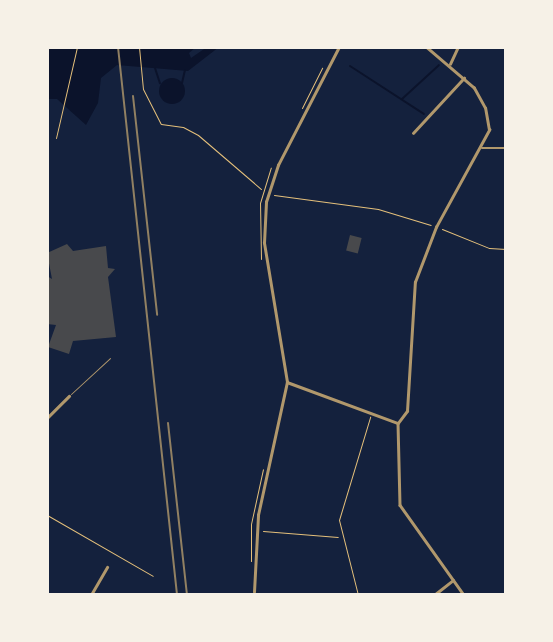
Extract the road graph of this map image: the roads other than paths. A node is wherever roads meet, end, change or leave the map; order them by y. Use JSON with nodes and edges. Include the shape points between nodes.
{"nodes":[{"id":1,"x":339,"y":47,"type":"edge"},
{"id":2,"x":426,"y":47,"type":"edge"},
{"id":3,"x":458,"y":47,"type":"edge"},
{"id":4,"x":450,"y":64,"type":"junction"},
{"id":5,"x":464,"y":78,"type":"junction"},
{"id":6,"x":413,"y":133,"type":"dead end"},
{"id":7,"x":482,"y":148,"type":"junction"},
{"id":8,"x":506,"y":148,"type":"edge"},
{"id":9,"x":110,"y":358,"type":"dead end"},
{"id":10,"x":287,"y":382,"type":"junction"},
{"id":11,"x":69,"y":396,"type":"joint"},
{"id":12,"x":48,"y":416,"type":"edge"},
{"id":13,"x":398,"y":423,"type":"junction"},
{"id":14,"x":107,"y":567,"type":"dead end"},
{"id":15,"x":453,"y":580,"type":"junction"},
{"id":16,"x":255,"y":593,"type":"edge"},
{"id":17,"x":91,"y":595,"type":"edge"},
{"id":18,"x":434,"y":595,"type":"edge"},
{"id":19,"x":464,"y":595,"type":"edge"}],
"edges":[{"from":1,"to":10,"type":"street","via":[[278,165],[266,202],[264,243]]},
{"from":2,"to":4,"type":"street"},
{"from":3,"to":4,"type":"street"},
{"from":4,"to":5,"type":"street"},
{"from":5,"to":6,"type":"street"},
{"from":5,"to":7,"type":"street","via":[[488,116],[489,130]]},
{"from":7,"to":8,"type":"street"},
{"from":7,"to":13,"type":"street","via":[[436,226],[415,282],[407,411]]},
{"from":9,"to":11,"type":"lane"},
{"from":10,"to":13,"type":"street"},
{"from":10,"to":16,"type":"street","via":[[253,529]]},
{"from":11,"to":12,"type":"street"},
{"from":13,"to":15,"type":"street","via":[[400,505]]},
{"from":14,"to":17,"type":"street"},
{"from":15,"to":18,"type":"street"},
{"from":15,"to":19,"type":"street"}]}
